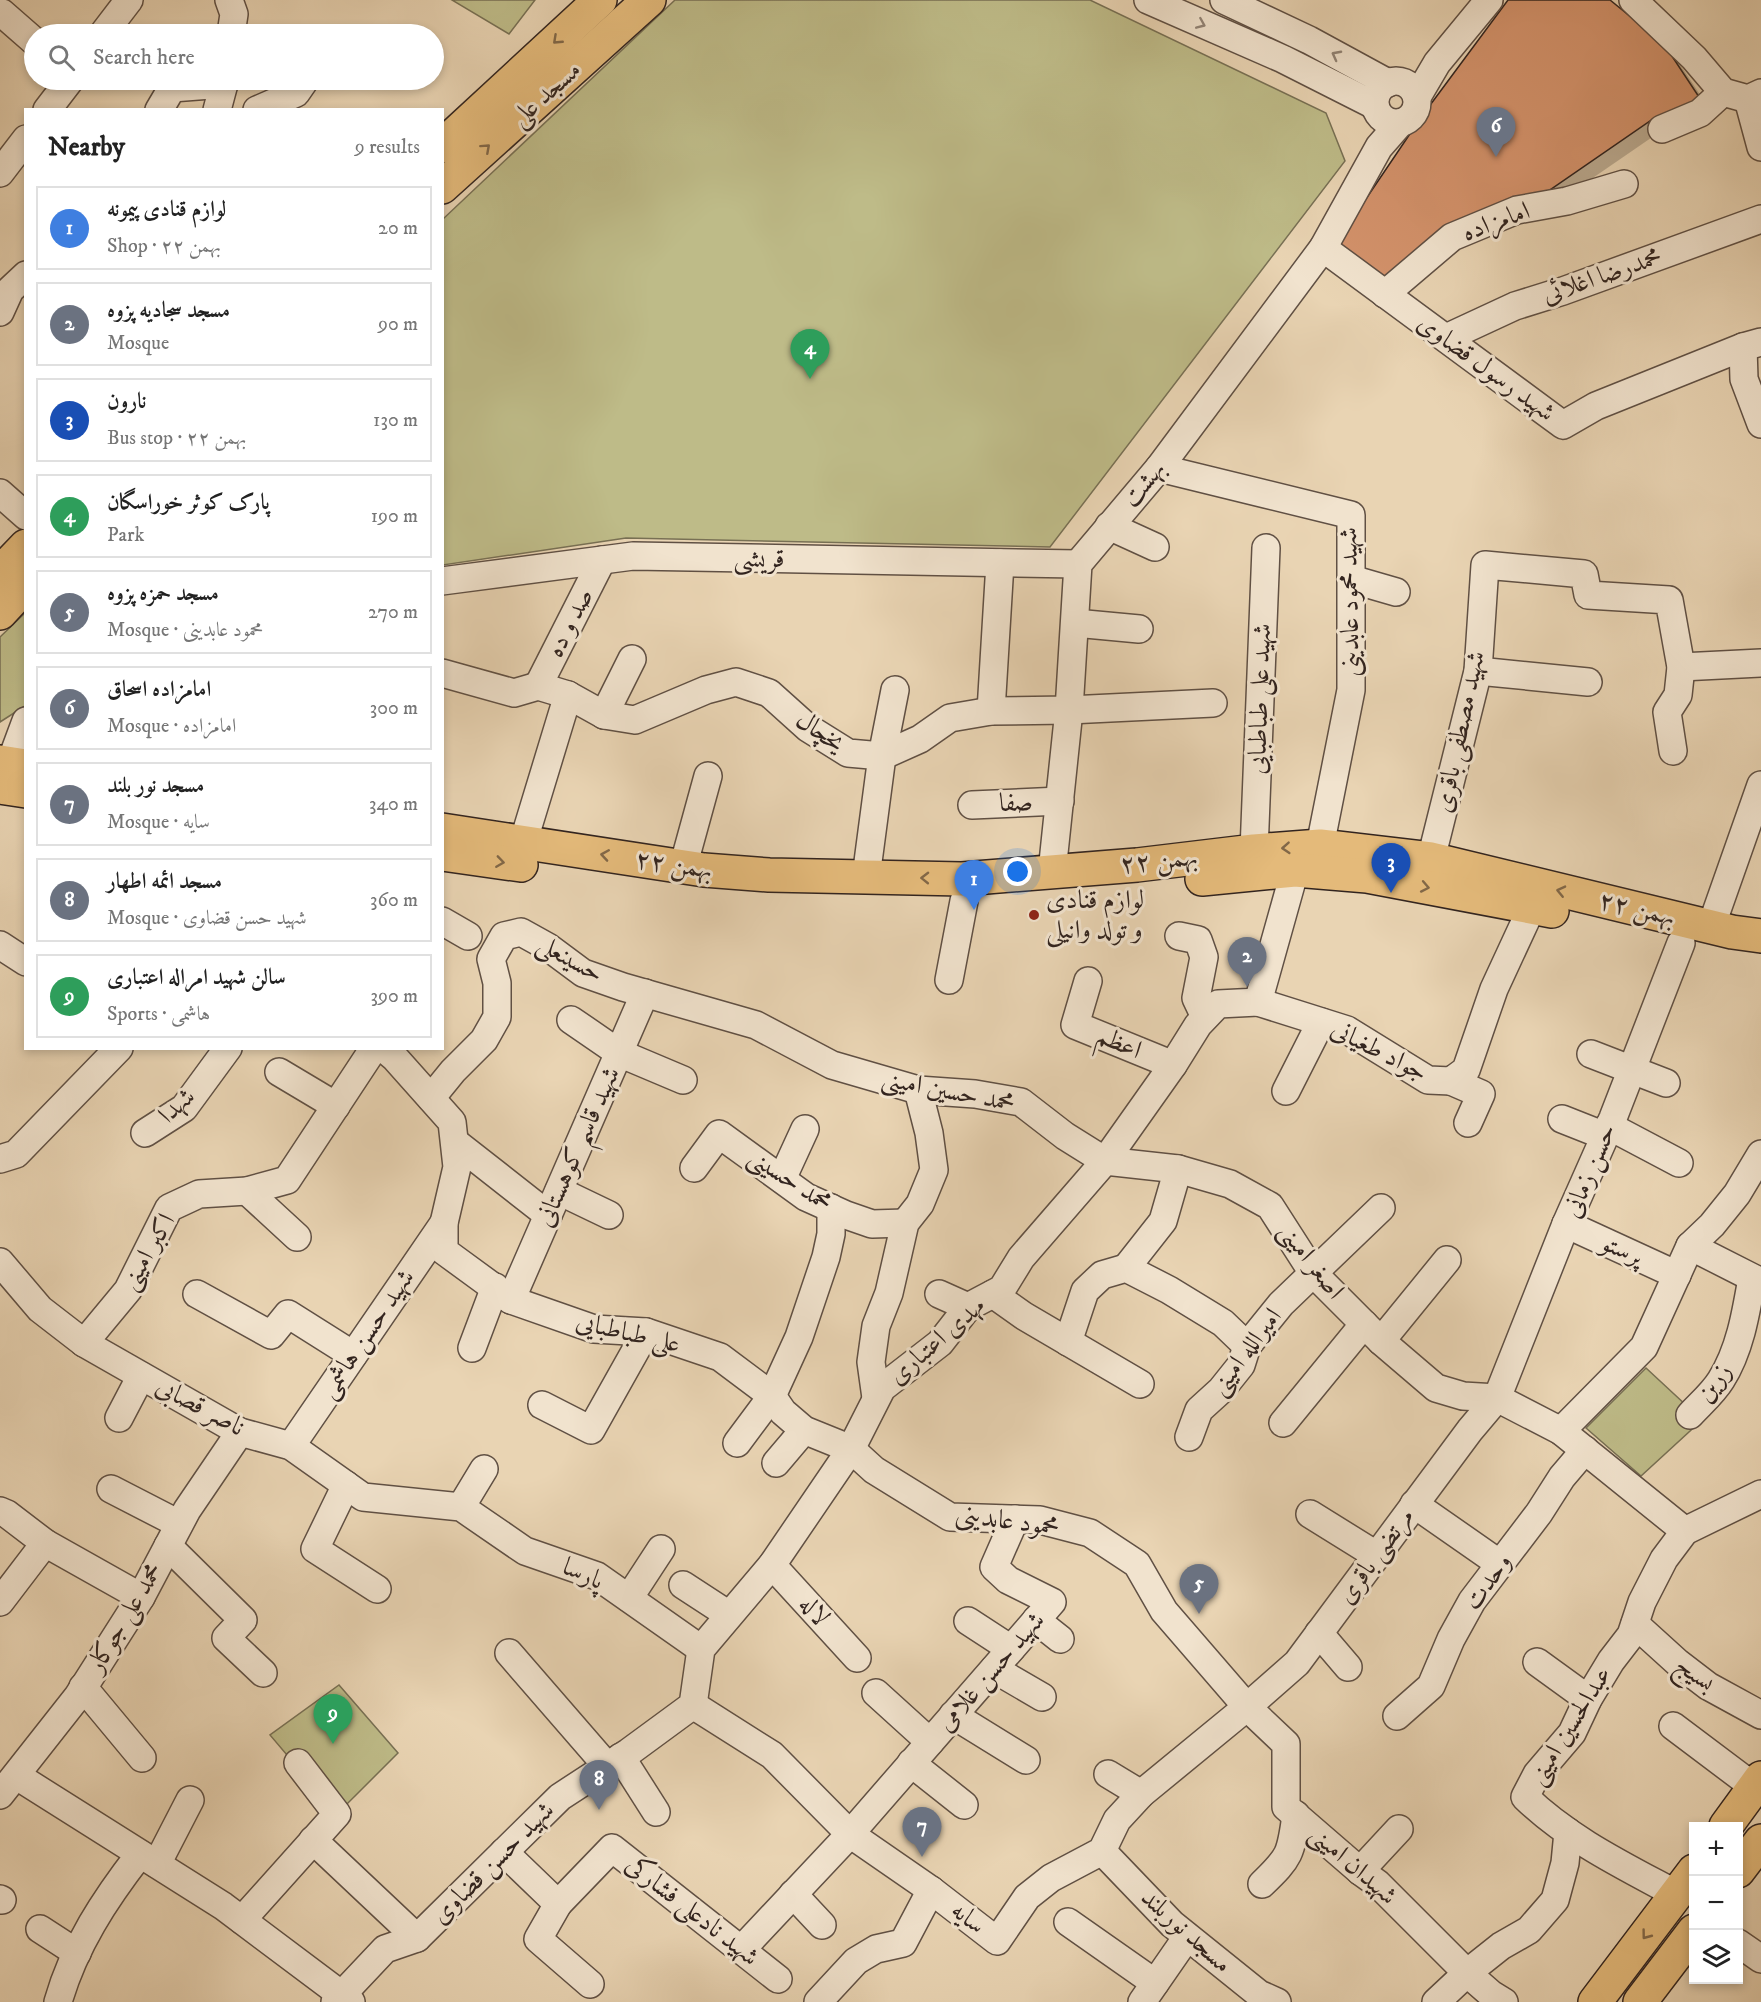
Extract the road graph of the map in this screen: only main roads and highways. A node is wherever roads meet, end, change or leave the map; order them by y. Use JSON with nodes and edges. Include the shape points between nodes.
{"nodes":[{"id":1,"x":600,"y":0,"type":"edge"},
{"id":2,"x":649,"y":0,"type":"edge"},
{"id":3,"x":444,"y":144,"type":"edge"},
{"id":4,"x":444,"y":185,"type":"edge"},
{"id":5,"x":24,"y":548,"type":"edge"},
{"id":6,"x":0,"y":573,"type":"edge"},
{"id":7,"x":24,"y":587,"type":"edge"},
{"id":8,"x":0,"y":613,"type":"edge"},
{"id":9,"x":444,"y":830,"type":"edge"},
{"id":10,"x":444,"y":854,"type":"edge"},
{"id":11,"x":828,"y":887,"type":"junction"},
{"id":12,"x":1761,"y":936,"type":"edge"},
{"id":13,"x":1761,"y":959,"type":"edge"},
{"id":14,"x":1758,"y":1783,"type":"edge"},
{"id":15,"x":1730,"y":1822,"type":"edge"},
{"id":16,"x":1761,"y":1841,"type":"edge"},
{"id":17,"x":1743,"y":1864,"type":"edge"},
{"id":18,"x":1685,"y":1883,"type":"edge"},
{"id":19,"x":1689,"y":1938,"type":"edge"},
{"id":20,"x":1595,"y":2002,"type":"edge"},
{"id":21,"x":1640,"y":2002,"type":"edge"}],
"edges":[{"from":1,"to":3,"type":"main road","name":"مسجد علی","one_way":true},
{"from":4,"to":2,"type":"main road","name":"مسجد علی","one_way":true},
{"from":5,"to":6,"type":"main road"},
{"from":7,"to":8,"type":"main road"},
{"from":11,"to":9,"type":"main road","name":"۲۲ بهمن","one_way":true,"via":[[769,875],[683,867]]},
{"from":10,"to":11,"type":"main road","name":"۲۲ بهمن","one_way":true,"via":[[703,891],[769,896]]},
{"from":12,"to":11,"type":"main road","name":"۲۲ بهمن","one_way":true,"via":[[1431,859],[1320,846],[962,879],[866,877]]},
{"from":11,"to":13,"type":"main road","name":"۲۲ بهمن","one_way":true,"via":[[964,901],[1295,870],[1367,876],[1532,907]]},
{"from":14,"to":15,"type":"main road"},
{"from":16,"to":17,"type":"main road"},
{"from":18,"to":20,"type":"main road","one_way":true},
{"from":19,"to":21,"type":"main road"}]}
